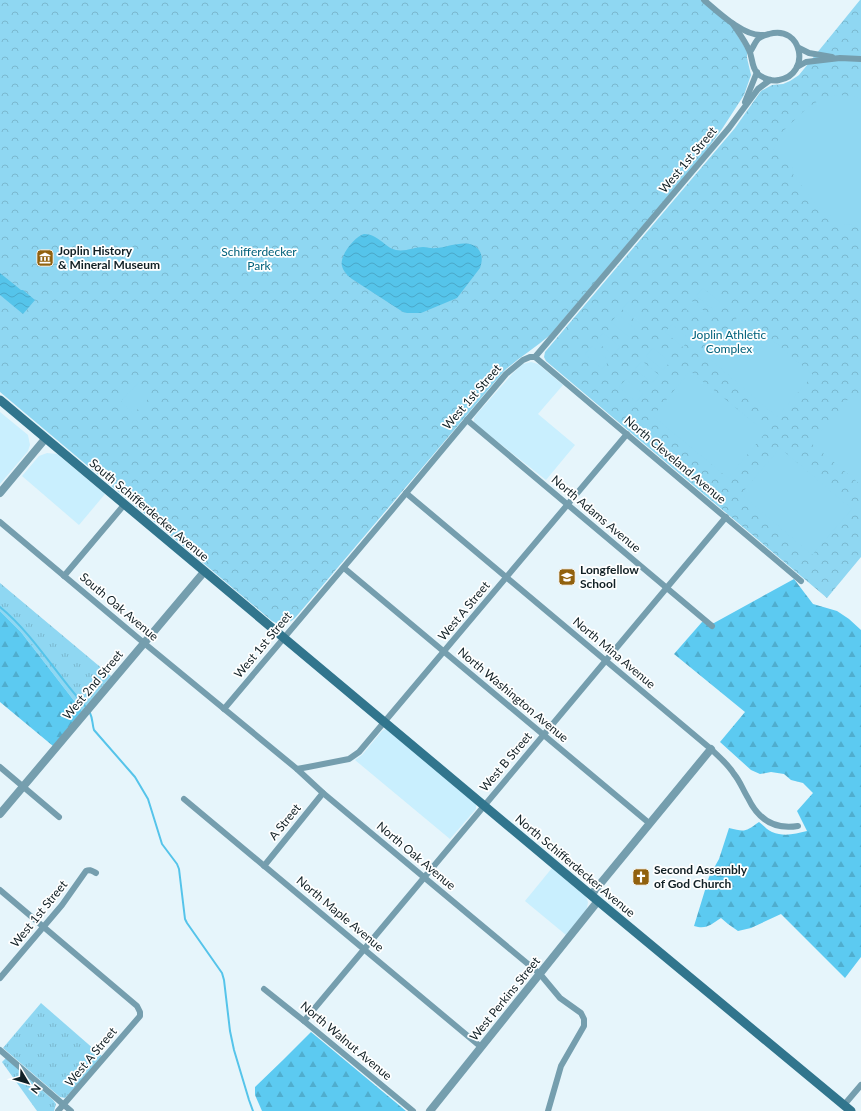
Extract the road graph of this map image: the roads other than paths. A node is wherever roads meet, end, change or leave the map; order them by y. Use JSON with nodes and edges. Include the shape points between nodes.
{"nodes":[{"id":1,"x":704,"y":0,"type":"edge"},
{"id":2,"x":733,"y":24,"type":"junction"},
{"id":3,"x":763,"y":35,"type":"junction"},
{"id":4,"x":799,"y":48,"type":"junction"},
{"id":5,"x":750,"y":52,"type":"junction"},
{"id":6,"x":840,"y":58,"type":"junction"},
{"id":7,"x":861,"y":58,"type":"edge"},
{"id":8,"x":797,"y":67,"type":"junction"},
{"id":9,"x":757,"y":72,"type":"junction"},
{"id":10,"x":770,"y":80,"type":"junction"},
{"id":11,"x":742,"y":109,"type":"junction"},
{"id":12,"x":535,"y":357,"type":"junction"},
{"id":13,"x":0,"y":400,"type":"edge"},
{"id":14,"x":467,"y":420,"type":"junction"},
{"id":15,"x":627,"y":434,"type":"junction"},
{"id":16,"x":45,"y":439,"type":"junction"},
{"id":17,"x":0,"y":493,"type":"edge"},
{"id":18,"x":406,"y":493,"type":"junction"},
{"id":19,"x":567,"y":504,"type":"junction"},
{"id":20,"x":124,"y":505,"type":"junction"},
{"id":21,"x":726,"y":517,"type":"junction"},
{"id":22,"x":0,"y":522,"type":"edge"},
{"id":23,"x":344,"y":568,"type":"junction"},
{"id":24,"x":204,"y":572,"type":"junction"},
{"id":25,"x":64,"y":576,"type":"junction"},
{"id":26,"x":507,"y":577,"type":"junction"},
{"id":27,"x":801,"y":581,"type":"dead end"},
{"id":28,"x":667,"y":588,"type":"junction"},
{"id":29,"x":712,"y":626,"type":"dead end"},
{"id":30,"x":284,"y":638,"type":"junction"},
{"id":31,"x":144,"y":643,"type":"junction"},
{"id":32,"x":444,"y":652,"type":"junction"},
{"id":33,"x":606,"y":660,"type":"junction"},
{"id":34,"x":224,"y":709,"type":"junction"},
{"id":35,"x":384,"y":722,"type":"junction"},
{"id":36,"x":544,"y":735,"type":"junction"},
{"id":37,"x":711,"y":749,"type":"junction"},
{"id":38,"x":0,"y":767,"type":"edge"},
{"id":39,"x":297,"y":768,"type":"junction"},
{"id":40,"x":23,"y":786,"type":"junction"},
{"id":41,"x":323,"y":793,"type":"junction"},
{"id":42,"x":184,"y":799,"type":"dead end"},
{"id":43,"x":484,"y":806,"type":"junction"},
{"id":44,"x":0,"y":814,"type":"edge"},
{"id":45,"x":59,"y":817,"type":"dead end"},
{"id":46,"x":649,"y":823,"type":"junction"},
{"id":47,"x":798,"y":826,"type":"dead end"},
{"id":48,"x":264,"y":866,"type":"junction"},
{"id":49,"x":96,"y":873,"type":"dead end"},
{"id":50,"x":424,"y":877,"type":"junction"},
{"id":51,"x":0,"y":890,"type":"edge"},
{"id":52,"x":594,"y":898,"type":"junction"},
{"id":53,"x":44,"y":926,"type":"junction"},
{"id":54,"x":364,"y":949,"type":"junction"},
{"id":55,"x":540,"y":974,"type":"junction"},
{"id":56,"x":0,"y":978,"type":"edge"},
{"id":57,"x":264,"y":989,"type":"dead end"},
{"id":58,"x":304,"y":1021,"type":"junction"},
{"id":59,"x":481,"y":1047,"type":"junction"},
{"id":60,"x":0,"y":1050,"type":"edge"},
{"id":61,"x":861,"y":1085,"type":"edge"},
{"id":62,"x":64,"y":1105,"type":"junction"},
{"id":63,"x":847,"y":1108,"type":"edge"},
{"id":64,"x":58,"y":1111,"type":"edge"},
{"id":65,"x":71,"y":1111,"type":"edge"},
{"id":66,"x":413,"y":1111,"type":"edge"},
{"id":67,"x":430,"y":1111,"type":"edge"},
{"id":68,"x":548,"y":1111,"type":"edge"}],
"edges":[{"from":1,"to":2,"type":"street"},
{"from":2,"to":3,"type":"street","via":[[752,35]]},
{"from":2,"to":5,"type":"street"},
{"from":3,"to":4,"type":"street","via":[[776,31],[786,34]]},
{"from":3,"to":5,"type":"street"},
{"from":4,"to":6,"type":"street","via":[[810,53]]},
{"from":4,"to":8,"type":"street","via":[[800,58]]},
{"from":5,"to":9,"type":"street","via":[[752,65]]},
{"from":6,"to":7,"type":"street"},
{"from":6,"to":8,"type":"street","via":[[806,62]]},
{"from":8,"to":10,"type":"street","via":[[786,78]]},
{"from":9,"to":10,"type":"street"},
{"from":9,"to":11,"type":"street","name":"West 1st Street"},
{"from":10,"to":11,"type":"street","name":"West 1st Street","via":[[758,89]]},
{"from":11,"to":12,"type":"street","name":"West 1st Street","via":[[730,128]]},
{"from":12,"to":14,"type":"street","name":"West 1st Street","via":[[523,360],[514,367]]},
{"from":12,"to":15,"type":"street","name":"North Cleveland Avenue"},
{"from":13,"to":16,"type":"main road","name":"South Schifferdecker Avenue"},
{"from":14,"to":18,"type":"street","name":"West 1st Street"},
{"from":14,"to":19,"type":"street","name":"North Adams Avenue"},
{"from":15,"to":19,"type":"street","name":"West A Street"},
{"from":15,"to":21,"type":"street","name":"North Cleveland Avenue"},
{"from":16,"to":17,"type":"street"},
{"from":16,"to":20,"type":"main road","name":"South Schifferdecker Avenue"},
{"from":18,"to":23,"type":"street","name":"West 1st Street"},
{"from":18,"to":26,"type":"street","name":"North Mina Avenue"},
{"from":19,"to":26,"type":"street","name":"West A Street"},
{"from":19,"to":28,"type":"street","name":"North Adams Avenue"},
{"from":20,"to":24,"type":"main road","name":"South Schifferdecker Avenue"},
{"from":20,"to":25,"type":"street"},
{"from":21,"to":27,"type":"street","name":"North Cleveland Avenue"},
{"from":21,"to":28,"type":"street","name":"West B Street"},
{"from":22,"to":25,"type":"street","name":"South Oak Avenue"},
{"from":23,"to":30,"type":"street","name":"West 1st Street"},
{"from":23,"to":32,"type":"street","name":"North Washington Avenue"},
{"from":24,"to":30,"type":"main road","name":"South Schifferdecker Avenue"},
{"from":24,"to":31,"type":"street","name":"West 2nd Street"},
{"from":25,"to":31,"type":"street","name":"South Oak Avenue"},
{"from":26,"to":32,"type":"street","name":"West A Street"},
{"from":26,"to":33,"type":"street","name":"North Mina Avenue"},
{"from":28,"to":29,"type":"street","name":"North Adams Avenue"},
{"from":28,"to":33,"type":"street","name":"West B Street"},
{"from":30,"to":34,"type":"street","name":"West 1st Street"},
{"from":30,"to":35,"type":"main road","name":"North Schifferdecker Avenue"},
{"from":31,"to":34,"type":"street","name":"South Oak Avenue"},
{"from":31,"to":40,"type":"street","name":"West 2nd Street"},
{"from":32,"to":35,"type":"street","name":"West A Street"},
{"from":32,"to":36,"type":"street","name":"North Washington Avenue"},
{"from":33,"to":36,"type":"street","name":"West B Street"},
{"from":33,"to":37,"type":"street","name":"North Mina Avenue"},
{"from":34,"to":39,"type":"street","name":"North Oak Avenue"},
{"from":35,"to":39,"type":"street","name":"West A Street","via":[[359,752],[349,759]]},
{"from":35,"to":43,"type":"main road","name":"North Schifferdecker Avenue"},
{"from":36,"to":43,"type":"street","name":"West B Street"},
{"from":36,"to":46,"type":"street","name":"North Washington Avenue"},
{"from":37,"to":46,"type":"street","name":"West Perkins Street"},
{"from":37,"to":47,"type":"street","name":"North Mina Avenue","via":[[734,774],[750,802],[764,819],[780,826]]},
{"from":38,"to":40,"type":"street"},
{"from":39,"to":41,"type":"street","name":"North Oak Avenue"},
{"from":40,"to":44,"type":"street","name":"West 2nd Street"},
{"from":40,"to":45,"type":"street"},
{"from":41,"to":48,"type":"street","name":"A Street"},
{"from":41,"to":50,"type":"street","name":"North Oak Avenue"},
{"from":42,"to":48,"type":"street","name":"North Maple Avenue"},
{"from":43,"to":50,"type":"street","name":"West B Street"},
{"from":43,"to":52,"type":"main road","name":"North Schifferdecker Avenue"},
{"from":46,"to":52,"type":"street","name":"West Perkins Street"},
{"from":48,"to":54,"type":"street","name":"North Maple Avenue"},
{"from":49,"to":53,"type":"street","name":"West 1st Street","via":[[86,871]]},
{"from":50,"to":54,"type":"street","name":"West B Street"},
{"from":50,"to":55,"type":"street","name":"North Oak Avenue"},
{"from":51,"to":53,"type":"street"},
{"from":52,"to":55,"type":"street","name":"West Perkins Street"},
{"from":52,"to":63,"type":"main road","name":"North Schifferdecker Avenue"},
{"from":53,"to":56,"type":"street","name":"West 1st Street"},
{"from":53,"to":62,"type":"street","name":"West A Street","via":[[137,1006],[140,1012],[140,1016]]},
{"from":54,"to":58,"type":"street","name":"West B Street"},
{"from":54,"to":59,"type":"street","name":"North Maple Avenue"},
{"from":55,"to":59,"type":"street","name":"West Perkins Street"},
{"from":55,"to":68,"type":"street","name":"North Oak Avenue","via":[[560,998],[581,1013],[584,1019],[584,1026],[561,1066]]},
{"from":57,"to":58,"type":"street","name":"North Walnut Avenue"},
{"from":58,"to":66,"type":"street","name":"North Walnut Avenue"},
{"from":59,"to":67,"type":"street","name":"West Perkins Street"},
{"from":60,"to":62,"type":"street"},
{"from":61,"to":63,"type":"street"},
{"from":62,"to":64,"type":"street","name":"West A Street"},
{"from":62,"to":65,"type":"street"}]}
